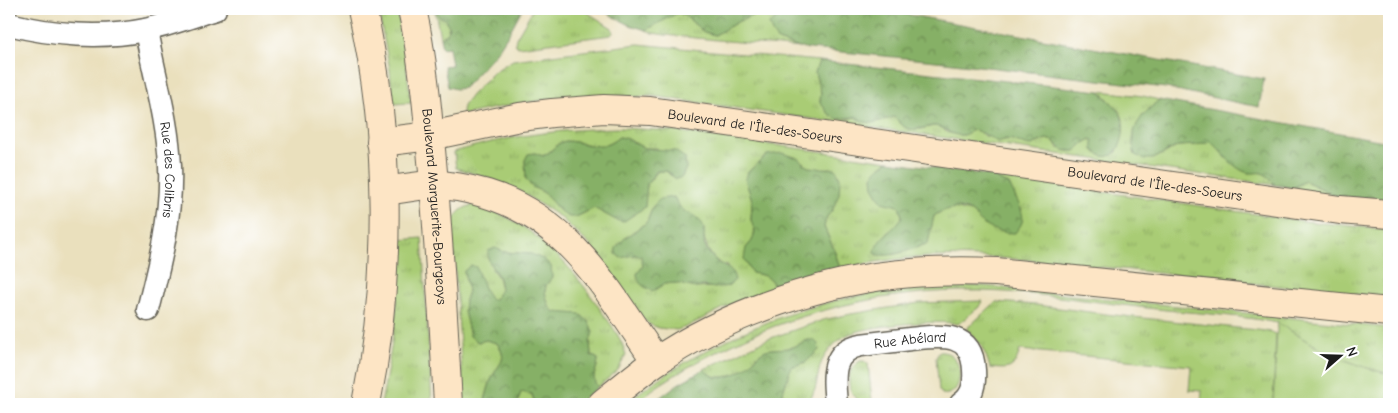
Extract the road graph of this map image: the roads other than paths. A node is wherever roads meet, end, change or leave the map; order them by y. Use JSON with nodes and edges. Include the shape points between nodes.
{"nodes":[{"id":1,"x":215,"y":9,"type":"edge"},
{"id":2,"x":362,"y":9,"type":"edge"},
{"id":3,"x":412,"y":9,"type":"edge"},
{"id":4,"x":9,"y":24,"type":"edge"},
{"id":5,"x":146,"y":30,"type":"junction"},
{"id":6,"x":430,"y":136,"type":"junction"},
{"id":7,"x":381,"y":142,"type":"junction"},
{"id":8,"x":434,"y":185,"type":"junction"},
{"id":9,"x":385,"y":191,"type":"junction"},
{"id":10,"x":1389,"y":214,"type":"edge"},
{"id":11,"x":148,"y":310,"type":"dead end"},
{"id":12,"x":1389,"y":312,"type":"edge"},
{"id":13,"x":656,"y":361,"type":"junction"},
{"id":14,"x":366,"y":404,"type":"edge"},
{"id":15,"x":448,"y":404,"type":"edge"},
{"id":16,"x":602,"y":404,"type":"edge"},
{"id":17,"x":836,"y":404,"type":"edge"},
{"id":18,"x":961,"y":404,"type":"edge"}],
"edges":[{"from":1,"to":5,"type":"street"},
{"from":2,"to":7,"type":"street"},
{"from":3,"to":6,"type":"street","name":"Boulevard Marguerite-Bourgeoys"},
{"from":4,"to":5,"type":"street","via":[[76,34],[120,34]]},
{"from":5,"to":11,"type":"street","name":"Rue des Colibris","via":[[166,127],[170,167],[165,241]]},
{"from":6,"to":7,"type":"street","name":"Boulevard de l'Île-des-Soeurs"},
{"from":6,"to":8,"type":"street","name":"Boulevard Marguerite-Bourgeoys"},
{"from":6,"to":10,"type":"street","name":"Boulevard de l'Île-des-Soeurs","via":[[552,113],[650,111],[1340,210]]},
{"from":7,"to":9,"type":"street"},
{"from":8,"to":9,"type":"street"},
{"from":8,"to":13,"type":"street","via":[[474,190],[499,198],[536,216],[552,228],[589,264]]},
{"from":8,"to":15,"type":"street","name":"Boulevard Marguerite-Bourgeoys"},
{"from":9,"to":14,"type":"street","via":[[381,295]]},
{"from":12,"to":13,"type":"street","via":[[996,272],[911,273],[858,280],[778,302],[714,329]]},
{"from":13,"to":16,"type":"street"},
{"from":17,"to":18,"type":"street","name":"Rue Abélard","via":[[835,368],[840,356],[850,349],[945,336],[963,344],[973,361],[974,385],[970,396]]}]}
